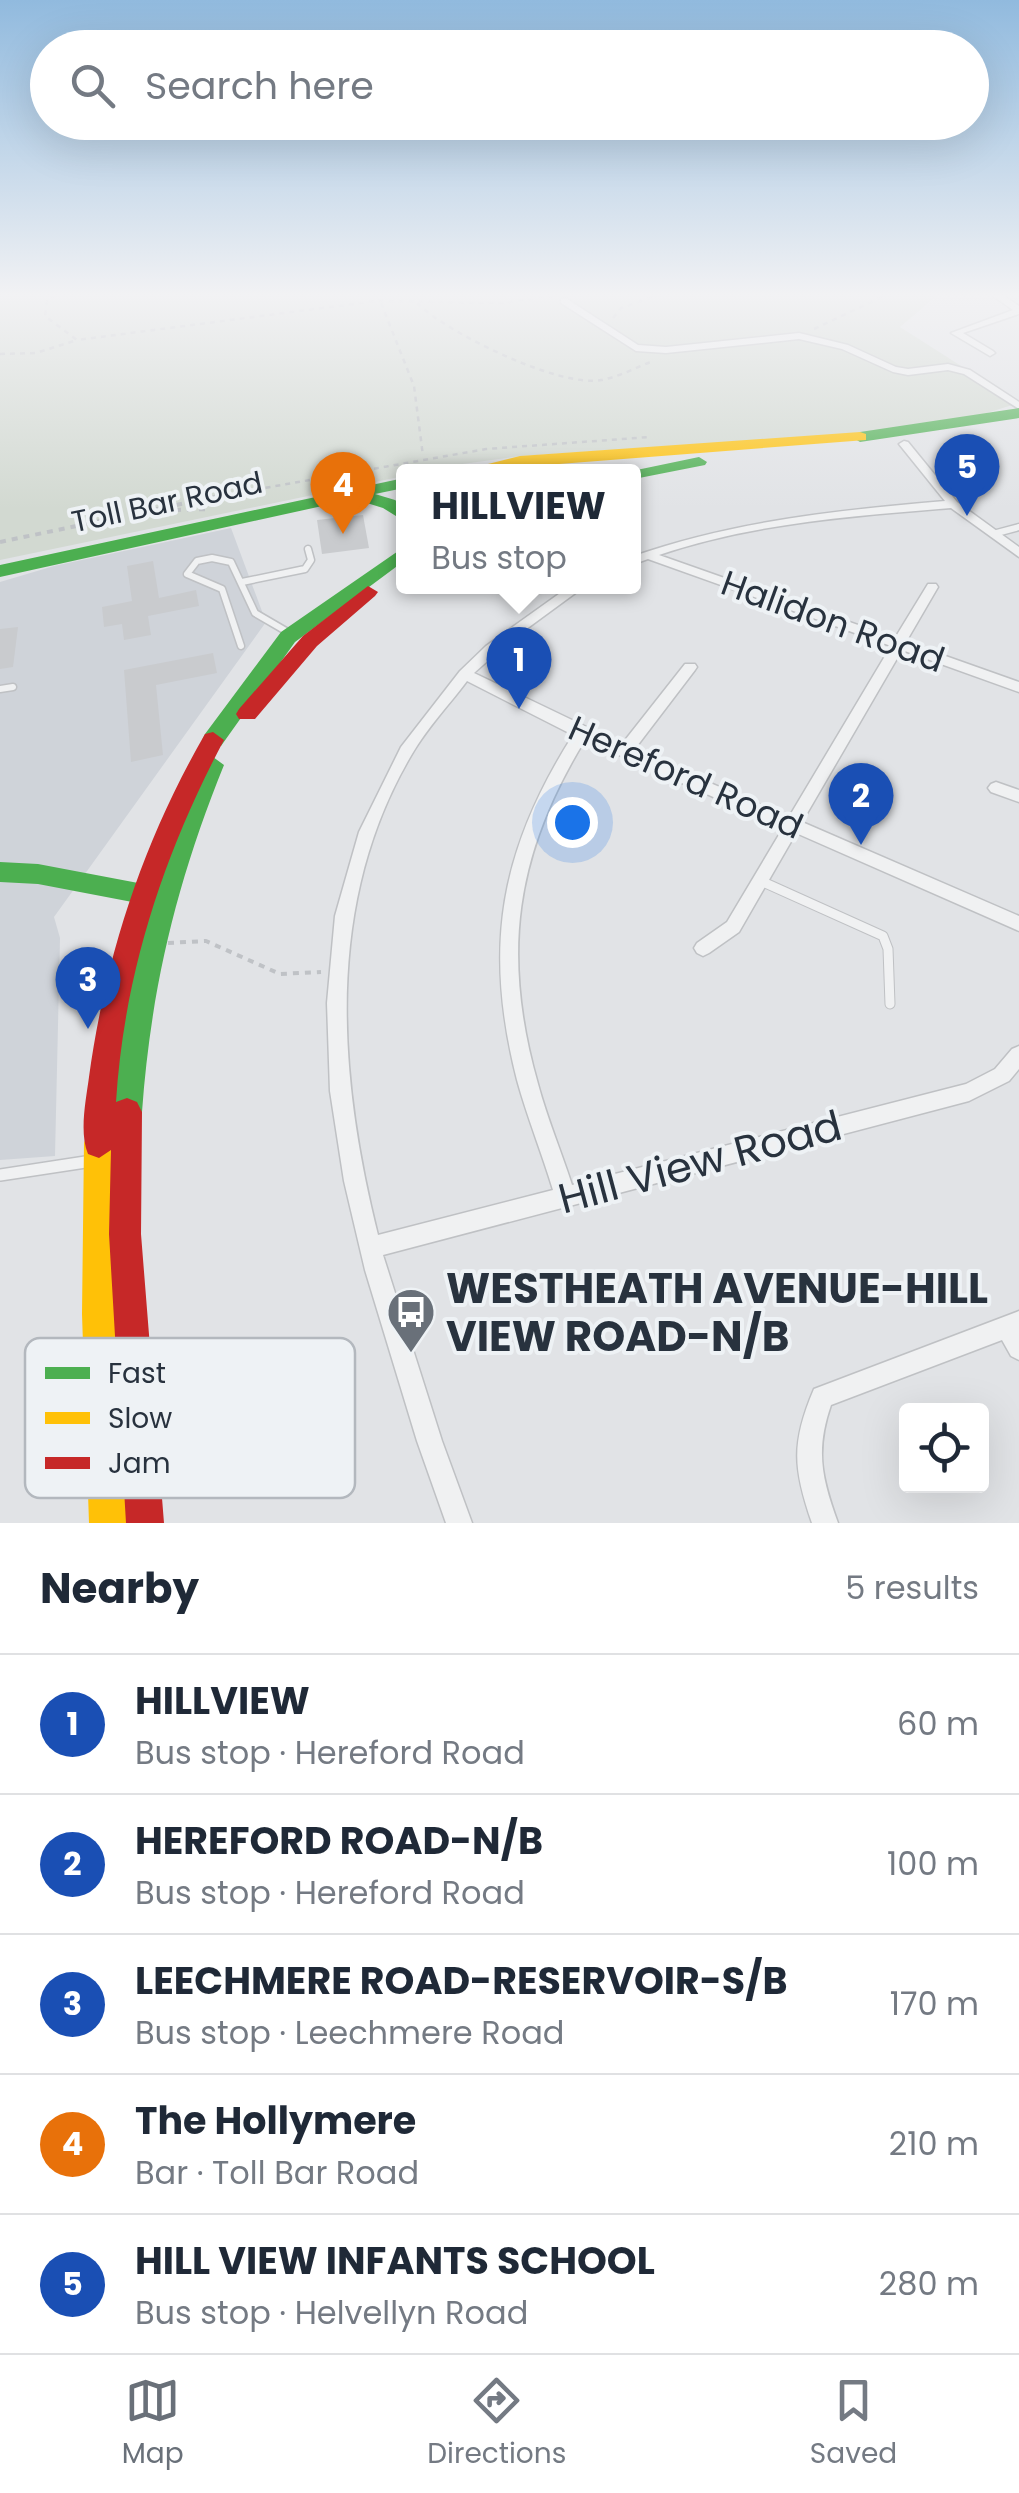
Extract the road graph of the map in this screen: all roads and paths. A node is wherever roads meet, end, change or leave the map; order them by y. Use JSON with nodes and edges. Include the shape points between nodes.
{"nodes":[{"id":1,"x":407,"y":366,"type":"edge"},
{"id":2,"x":541,"y":366,"type":"edge"},
{"id":3,"x":644,"y":366,"type":"edge"},
{"id":4,"x":885,"y":366,"type":"edge"},
{"id":5,"x":948,"y":366,"type":"edge"},
{"id":6,"x":948,"y":366,"type":"edge"},
{"id":7,"x":1019,"y":410,"type":"edge"},
{"id":8,"x":1019,"y":422,"type":"edge"},
{"id":9,"x":900,"y":440,"type":"junction"},
{"id":10,"x":423,"y":456,"type":"dead end"},
{"id":11,"x":529,"y":464,"type":"edge"},
{"id":12,"x":641,"y":473,"type":"edge"},
{"id":13,"x":396,"y":484,"type":"edge"},
{"id":14,"x":348,"y":494,"type":"junction"},
{"id":15,"x":953,"y":504,"type":"junction"},
{"id":16,"x":396,"y":509,"type":"edge"},
{"id":17,"x":223,"y":520,"type":"junction"},
{"id":18,"x":1019,"y":527,"type":"edge"},
{"id":19,"x":993,"y":534,"type":"junction"},
{"id":20,"x":0,"y":542,"type":"edge"},
{"id":21,"x":308,"y":549,"type":"dead end"},
{"id":22,"x":1019,"y":553,"type":"edge"},
{"id":23,"x":396,"y":558,"type":"edge"},
{"id":24,"x":641,"y":558,"type":"edge"},
{"id":25,"x":0,"y":571,"type":"edge"},
{"id":26,"x":396,"y":573,"type":"edge"},
{"id":27,"x":242,"y":582,"type":"junction"},
{"id":28,"x":932,"y":586,"type":"dead end"},
{"id":29,"x":524,"y":594,"type":"edge"},
{"id":30,"x":567,"y":594,"type":"edge"},
{"id":31,"x":545,"y":609,"type":"junction"},
{"id":32,"x":290,"y":634,"type":"junction"},
{"id":33,"x":899,"y":644,"type":"junction"},
{"id":34,"x":241,"y":646,"type":"dead end"},
{"id":35,"x":690,"y":667,"type":"dead end"},
{"id":36,"x":465,"y":674,"type":"junction"},
{"id":37,"x":13,"y":687,"type":"dead end"},
{"id":38,"x":1019,"y":687,"type":"edge"},
{"id":39,"x":0,"y":690,"type":"edge"},
{"id":40,"x":582,"y":732,"type":"junction"},
{"id":41,"x":624,"y":752,"type":"junction"},
{"id":42,"x":996,"y":788,"type":"dead end"},
{"id":43,"x":1019,"y":796,"type":"edge"},
{"id":44,"x":794,"y":826,"type":"junction"},
{"id":45,"x":0,"y":872,"type":"edge"},
{"id":46,"x":762,"y":881,"type":"junction"},
{"id":47,"x":151,"y":887,"type":"junction"},
{"id":48,"x":1019,"y":924,"type":"edge"},
{"id":49,"x":144,"y":944,"type":"junction"},
{"id":50,"x":704,"y":948,"type":"dead end"},
{"id":51,"x":336,"y":972,"type":"junction"},
{"id":52,"x":890,"y":1004,"type":"dead end"},
{"id":53,"x":1019,"y":1055,"type":"edge"},
{"id":54,"x":96,"y":1161,"type":"junction"},
{"id":55,"x":0,"y":1175,"type":"edge"},
{"id":56,"x":565,"y":1197,"type":"junction"},
{"id":57,"x":370,"y":1248,"type":"junction"},
{"id":58,"x":1013,"y":1324,"type":"edge"},
{"id":59,"x":100,"y":1338,"type":"edge"},
{"id":60,"x":131,"y":1338,"type":"edge"},
{"id":61,"x":1019,"y":1348,"type":"edge"},
{"id":62,"x":107,"y":1498,"type":"edge"},
{"id":63,"x":143,"y":1498,"type":"edge"},
{"id":64,"x":108,"y":1523,"type":"edge"},
{"id":65,"x":145,"y":1523,"type":"edge"},
{"id":66,"x":459,"y":1523,"type":"edge"},
{"id":67,"x":825,"y":1523,"type":"edge"}],
"edges":[{"from":1,"to":10,"type":"path"},
{"from":2,"to":3,"type":"path","via":[[601,380]]},
{"from":4,"to":6,"type":"street","via":[[908,372]]},
{"from":5,"to":7,"type":"street"},
{"from":7,"to":9,"type":"street"},
{"from":8,"to":9,"type":"street"},
{"from":9,"to":11,"type":"street"},
{"from":9,"to":12,"type":"street","via":[[732,456]]},
{"from":9,"to":15,"type":"street"},
{"from":13,"to":14,"type":"street","name":"Toll Bar Road"},
{"from":14,"to":16,"type":"street","name":"Toll Bar Road"},
{"from":14,"to":17,"type":"street","name":"Toll Bar Road"},
{"from":15,"to":19,"type":"street"},
{"from":15,"to":24,"type":"street","via":[[760,524]]},
{"from":17,"to":20,"type":"path","via":[[218,509],[165,510]]},
{"from":17,"to":25,"type":"street","name":"Toll Bar Road"},
{"from":18,"to":19,"type":"lane"},
{"from":19,"to":22,"type":"street"},
{"from":21,"to":27,"type":"lane","via":[[306,569]]},
{"from":23,"to":32,"type":"street"},
{"from":24,"to":33,"type":"street","name":"Halidon Road"},
{"from":26,"to":47,"type":"street","via":[[310,640],[258,698],[215,760]]},
{"from":27,"to":32,"type":"lane","via":[[264,623]]},
{"from":27,"to":34,"type":"lane","via":[[223,556],[197,560],[187,574],[222,589]]},
{"from":28,"to":33,"type":"street"},
{"from":29,"to":31,"type":"path"},
{"from":30,"to":31,"type":"street"},
{"from":31,"to":36,"type":"street"},
{"from":32,"to":47,"type":"street","via":[[184,786]]},
{"from":33,"to":38,"type":"street","name":"Halidon Road"},
{"from":33,"to":44,"type":"street"},
{"from":35,"to":41,"type":"street"},
{"from":36,"to":40,"type":"street","name":"Hereford Road"},
{"from":36,"to":51,"type":"street","via":[[420,730],[377,807],[347,894]]},
{"from":37,"to":39,"type":"lane"},
{"from":40,"to":41,"type":"street","name":"Hereford Road"},
{"from":40,"to":56,"type":"street","via":[[558,766],[520,862],[506,942],[527,1081]]},
{"from":41,"to":44,"type":"street","name":"Hereford Road"},
{"from":42,"to":43,"type":"street"},
{"from":44,"to":46,"type":"street"},
{"from":44,"to":48,"type":"street","name":"Hereford Road"},
{"from":45,"to":47,"type":"street","via":[[32,870]]},
{"from":46,"to":50,"type":"street","via":[[733,928]]},
{"from":46,"to":52,"type":"lane","via":[[882,936]]},
{"from":47,"to":49,"type":"street"},
{"from":47,"to":54,"type":"street","via":[[101,1062]]},
{"from":49,"to":51,"type":"path","via":[[206,941],[280,974]]},
{"from":49,"to":60,"type":"street","via":[[124,1123]]},
{"from":51,"to":57,"type":"street","via":[[344,1142]]},
{"from":53,"to":56,"type":"street","name":"Hill View Road","via":[[1002,1076],[969,1092]]},
{"from":54,"to":55,"type":"lane"},
{"from":54,"to":59,"type":"street"},
{"from":56,"to":57,"type":"street","name":"Hill View Road"},
{"from":57,"to":66,"type":"street"},
{"from":58,"to":61,"type":"street"},
{"from":58,"to":67,"type":"street","via":[[822,1397],[806,1437],[807,1476]]},
{"from":62,"to":64,"type":"street"},
{"from":63,"to":65,"type":"street"}]}
